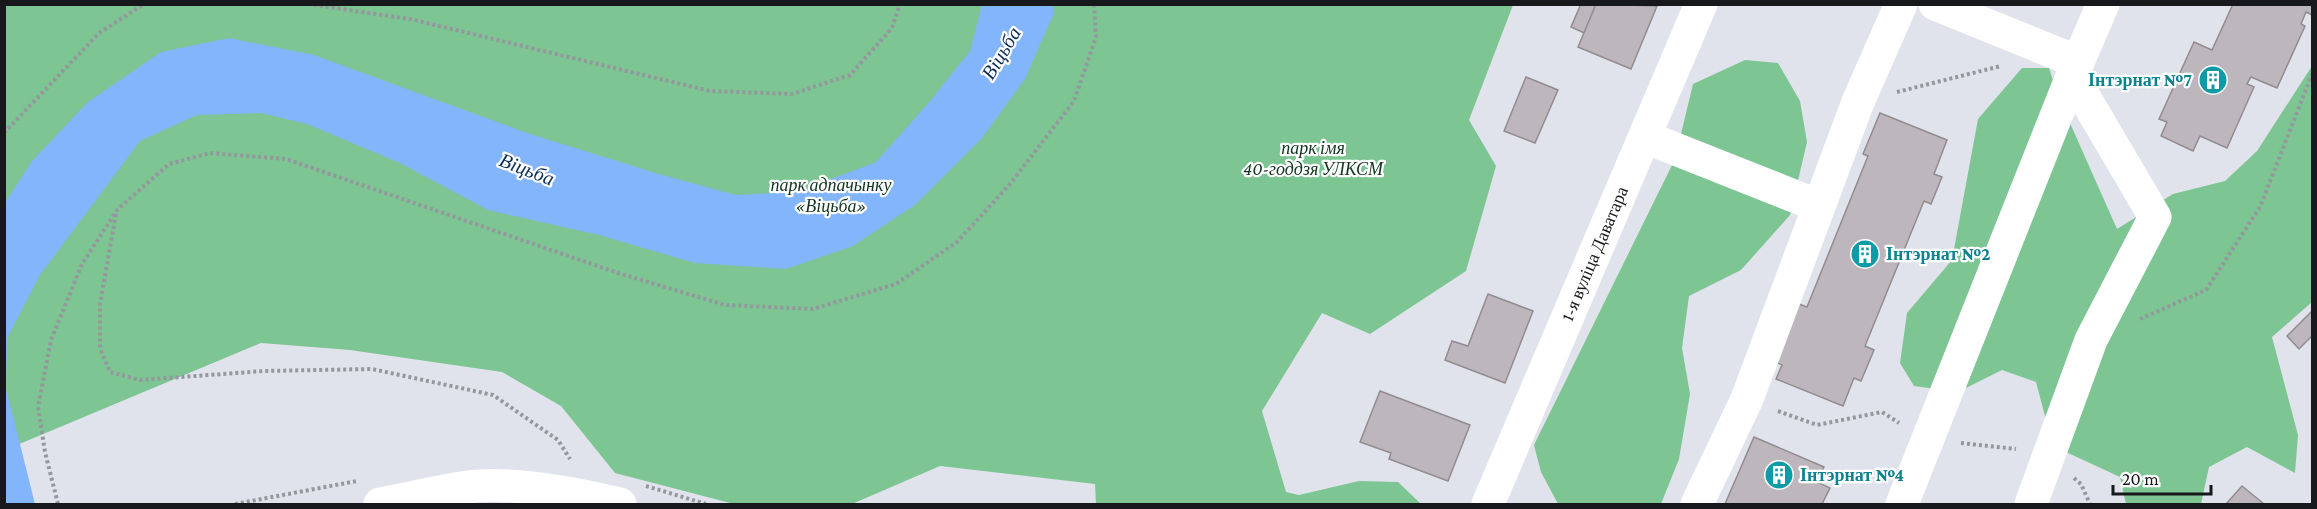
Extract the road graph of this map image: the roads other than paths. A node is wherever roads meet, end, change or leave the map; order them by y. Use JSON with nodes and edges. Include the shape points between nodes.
{"nodes":[{"id":1,"x":1701,"y":4,"type":"edge"},
{"id":2,"x":1901,"y":4,"type":"edge"},
{"id":3,"x":1935,"y":4,"type":"edge"},
{"id":4,"x":2103,"y":4,"type":"edge"},
{"id":5,"x":2068,"y":63,"type":"junction"},
{"id":6,"x":1645,"y":137,"type":"junction"},
{"id":7,"x":1819,"y":206,"type":"junction"},
{"id":8,"x":380,"y":504,"type":"edge"},
{"id":9,"x":620,"y":504,"type":"edge"},
{"id":10,"x":1488,"y":504,"type":"edge"},
{"id":11,"x":1697,"y":504,"type":"edge"},
{"id":12,"x":1902,"y":504,"type":"edge"},
{"id":13,"x":2031,"y":504,"type":"edge"}],
"edges":[{"from":1,"to":6,"type":"street","name":"1-я вуліца Даватара"},
{"from":2,"to":7,"type":"street","via":[[1857,102]]},
{"from":3,"to":5,"type":"street"},
{"from":4,"to":5,"type":"street"},
{"from":5,"to":12,"type":"street"},
{"from":5,"to":13,"type":"street","via":[[2155,217],[2091,340]]},
{"from":6,"to":7,"type":"street"},
{"from":6,"to":10,"type":"street","name":"1-я вуліца Даватара"},
{"from":7,"to":11,"type":"street","via":[[1747,399]]},
{"from":8,"to":9,"type":"street","via":[[468,487],[579,494]]}]}
